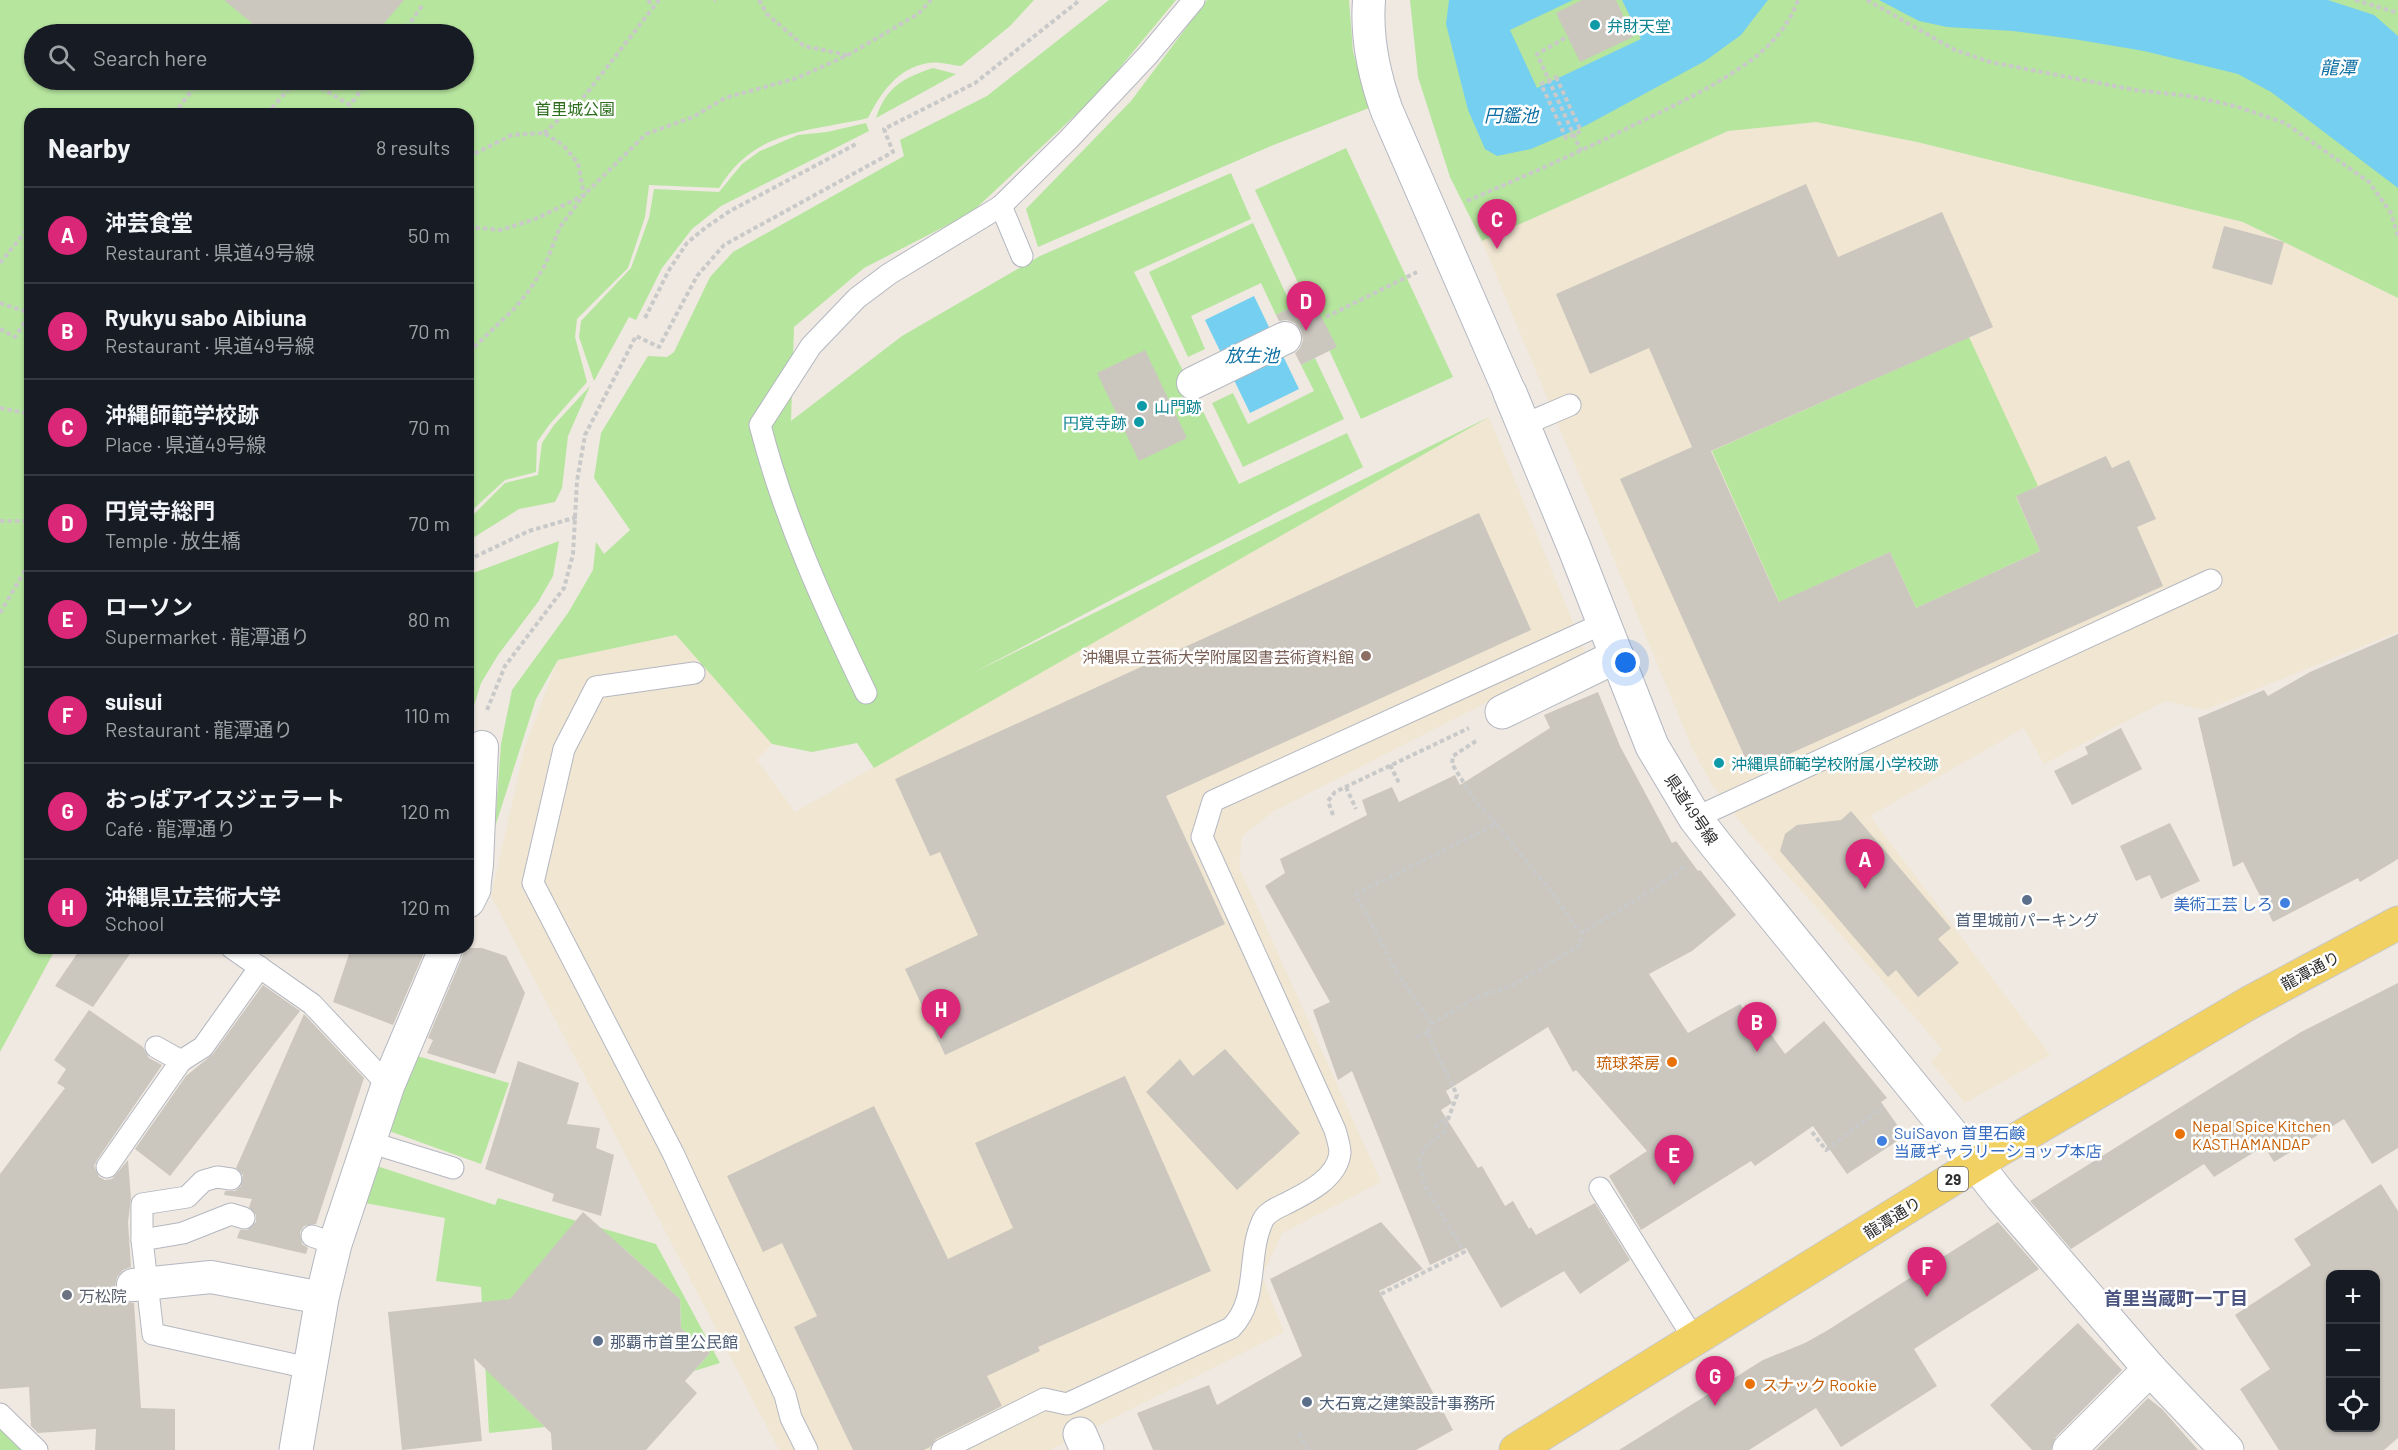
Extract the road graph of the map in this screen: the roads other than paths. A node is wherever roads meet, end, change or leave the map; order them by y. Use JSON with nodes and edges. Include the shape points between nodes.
{"nodes":[{"id":1,"x":1194,"y":0,"type":"edge"},
{"id":2,"x":1369,"y":0,"type":"edge"},
{"id":3,"x":1001,"y":206,"type":"junction"},
{"id":4,"x":1022,"y":256,"type":"dead end"},
{"id":5,"x":1285,"y":338,"type":"dead end"},
{"id":6,"x":1206,"y":377,"type":"dead end"},
{"id":7,"x":1510,"y":393,"type":"joint"},
{"id":8,"x":1570,"y":405,"type":"dead end"},
{"id":9,"x":1523,"y":425,"type":"junction"},
{"id":10,"x":2211,"y":580,"type":"dead end"},
{"id":11,"x":1604,"y":622,"type":"junction"},
{"id":12,"x":1617,"y":656,"type":"junction"},
{"id":13,"x":694,"y":673,"type":"dead end"},
{"id":14,"x":866,"y":693,"type":"dead end"},
{"id":15,"x":1502,"y":711,"type":"road end"},
{"id":16,"x":482,"y":747,"type":"road end"},
{"id":17,"x":1695,"y":818,"type":"junction"},
{"id":18,"x":474,"y":878,"type":"edge"},
{"id":19,"x":2398,"y":923,"type":"edge"},
{"id":20,"x":241,"y":954,"type":"edge"},
{"id":21,"x":443,"y":954,"type":"edge"},
{"id":22,"x":260,"y":967,"type":"junction"},
{"id":23,"x":156,"y":1047,"type":"dead end"},
{"id":24,"x":181,"y":1061,"type":"junction"},
{"id":25,"x":388,"y":1085,"type":"junction"},
{"id":26,"x":369,"y":1142,"type":"junction"},
{"id":27,"x":1976,"y":1164,"type":"junction"},
{"id":28,"x":107,"y":1167,"type":"dead end"},
{"id":29,"x":453,"y":1168,"type":"dead end"},
{"id":30,"x":231,"y":1179,"type":"dead end"},
{"id":31,"x":1599,"y":1188,"type":"dead end"},
{"id":32,"x":244,"y":1218,"type":"dead end"},
{"id":33,"x":142,"y":1240,"type":"junction"},
{"id":34,"x":140,"y":1284,"type":"junction"},
{"id":35,"x":322,"y":1298,"type":"junction"},
{"id":36,"x":1695,"y":1339,"type":"junction"},
{"id":37,"x":309,"y":1368,"type":"junction"},
{"id":38,"x":2150,"y":1369,"type":"junction"},
{"id":39,"x":1067,"y":1404,"type":"junction"},
{"id":40,"x":0,"y":1414,"type":"edge"},
{"id":41,"x":1084,"y":1442,"type":"edge"},
{"id":42,"x":1525,"y":1448,"type":"edge"},
{"id":43,"x":37,"y":1450,"type":"edge"},
{"id":44,"x":296,"y":1450,"type":"edge"},
{"id":45,"x":807,"y":1450,"type":"edge"},
{"id":46,"x":942,"y":1450,"type":"edge"},
{"id":47,"x":2069,"y":1450,"type":"edge"},
{"id":48,"x":2228,"y":1450,"type":"edge"}],
"edges":[{"from":1,"to":3,"type":"lane","via":[[1069,140]]},
{"from":2,"to":7,"type":"street","via":[[1368,33],[1378,85]]},
{"from":3,"to":4,"type":"lane"},
{"from":3,"to":14,"type":"lane","via":[[857,298],[811,346],[760,425],[772,475],[826,609]]},
{"from":5,"to":6,"type":"street"},
{"from":7,"to":9,"type":"street","name":"県道49号線"},
{"from":8,"to":9,"type":"lane"},
{"from":9,"to":11,"type":"street","name":"県道49号線"},
{"from":10,"to":17,"type":"lane"},
{"from":11,"to":12,"type":"street","name":"県道49号線"},
{"from":11,"to":39,"type":"lane","via":[[1213,801],[1202,837],[1335,1130],[1340,1153],[1330,1173],[1314,1189],[1264,1217],[1247,1304],[1231,1328]]},
{"from":12,"to":15,"type":"street"},
{"from":12,"to":17,"type":"street","name":"県道49号線","via":[[1652,746]]},
{"from":13,"to":45,"type":"lane","via":[[596,687],[564,749],[533,883],[673,1153]]},
{"from":16,"to":18,"type":"street"},
{"from":17,"to":27,"type":"street","name":"県道49号線"},
{"from":19,"to":27,"type":"main road","name":"龍潭通り","number":"29","via":[[2249,1003]]},
{"from":20,"to":22,"type":"lane"},
{"from":21,"to":25,"type":"street"},
{"from":22,"to":24,"type":"lane","via":[[203,1047]]},
{"from":22,"to":25,"type":"lane","via":[[312,1004]]},
{"from":23,"to":24,"type":"lane"},
{"from":24,"to":28,"type":"lane"},
{"from":25,"to":26,"type":"street"},
{"from":26,"to":29,"type":"lane"},
{"from":26,"to":35,"type":"street","via":[[324,1240]]},
{"from":27,"to":36,"type":"main road","name":"龍潭通り","number":"29"},
{"from":27,"to":38,"type":"street","name":"県道49号線"},
{"from":30,"to":33,"type":"lane","via":[[217,1177],[203,1181],[187,1197],[142,1204]]},
{"from":31,"to":36,"type":"lane"},
{"from":32,"to":33,"type":"lane","via":[[231,1214],[183,1233]]},
{"from":33,"to":34,"type":"lane"},
{"from":34,"to":35,"type":"street","via":[[212,1277]]},
{"from":34,"to":37,"type":"lane","via":[[153,1334]]},
{"from":35,"to":37,"type":"street"},
{"from":36,"to":42,"type":"main road","name":"龍潭通り","number":"29"},
{"from":37,"to":44,"type":"street"},
{"from":38,"to":47,"type":"street"},
{"from":38,"to":48,"type":"street","name":"県道49号線"},
{"from":39,"to":41,"type":"lane"},
{"from":39,"to":46,"type":"lane","via":[[1044,1399]]},
{"from":40,"to":43,"type":"lane"}]}
